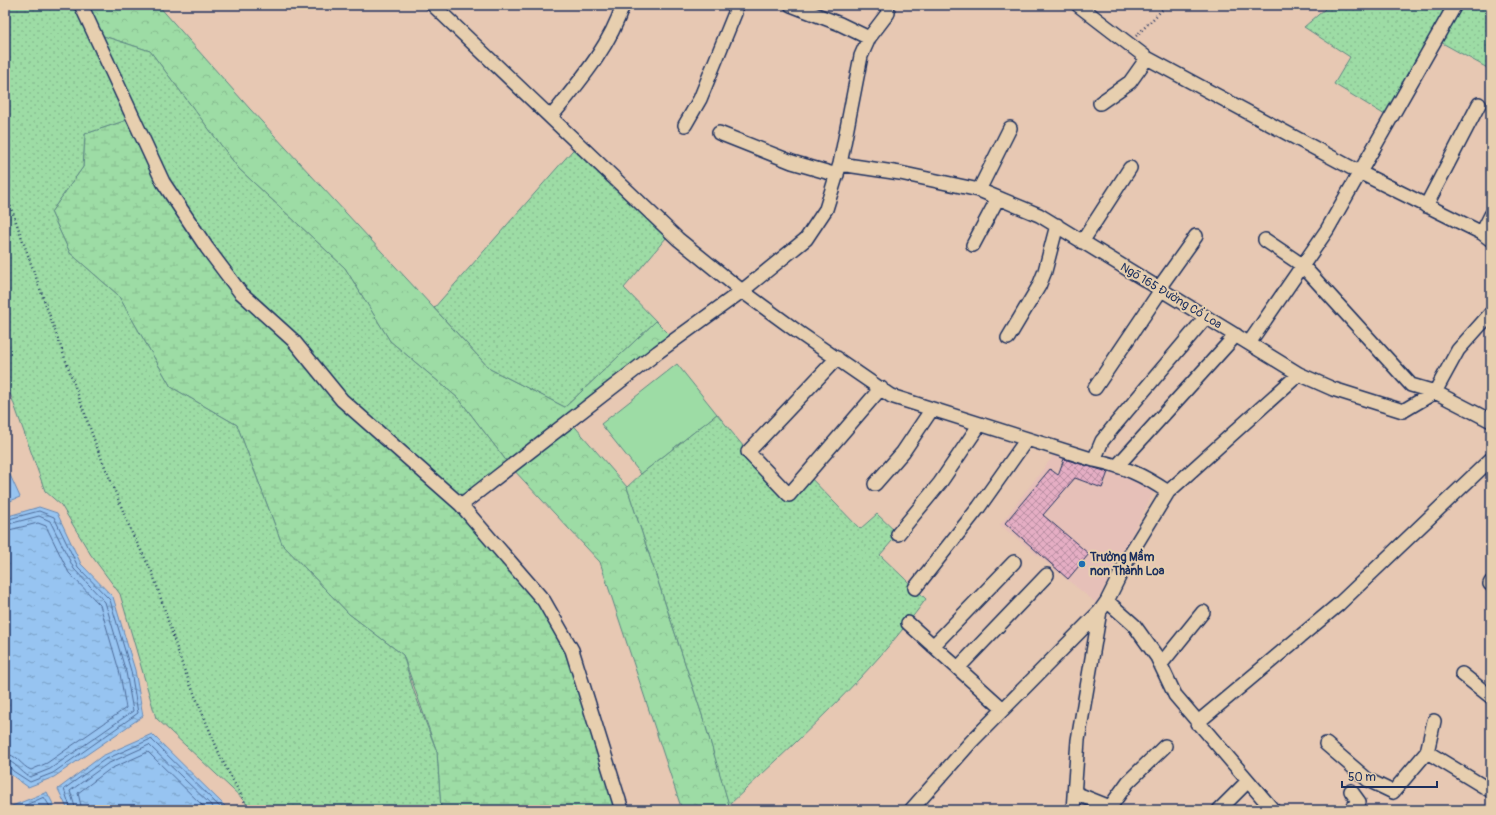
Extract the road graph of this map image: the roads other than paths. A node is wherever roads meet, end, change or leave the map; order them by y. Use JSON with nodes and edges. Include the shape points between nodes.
{"nodes":[{"id":1,"x":81,"y":5,"type":"edge"},
{"id":2,"x":433,"y":5,"type":"edge"},
{"id":3,"x":623,"y":5,"type":"edge"},
{"id":4,"x":735,"y":5,"type":"edge"},
{"id":5,"x":791,"y":5,"type":"edge"},
{"id":6,"x":887,"y":5,"type":"edge"},
{"id":7,"x":1078,"y":5,"type":"edge"},
{"id":8,"x":1455,"y":5,"type":"edge"},
{"id":9,"x":869,"y":38,"type":"junction"},
{"id":10,"x":1147,"y":58,"type":"junction"},
{"id":11,"x":1100,"y":103,"type":"dead end"},
{"id":12,"x":1479,"y":104,"type":"dead end"},
{"id":13,"x":551,"y":117,"type":"junction"},
{"id":14,"x":685,"y":124,"type":"dead end"},
{"id":15,"x":1010,"y":128,"type":"dead end"},
{"id":16,"x":719,"y":133,"type":"dead end"},
{"id":17,"x":1130,"y":168,"type":"dead end"},
{"id":18,"x":838,"y":169,"type":"junction"},
{"id":19,"x":1359,"y":172,"type":"junction"},
{"id":20,"x":979,"y":190,"type":"junction"},
{"id":21,"x":998,"y":198,"type":"junction"},
{"id":22,"x":1426,"y":206,"type":"junction"},
{"id":23,"x":1491,"y":215,"type":"edge"},
{"id":24,"x":1057,"y":225,"type":"junction"},
{"id":25,"x":1196,"y":236,"type":"dead end"},
{"id":26,"x":1486,"y":236,"type":"edge"},
{"id":27,"x":1265,"y":240,"type":"dead end"},
{"id":28,"x":1082,"y":242,"type":"junction"},
{"id":29,"x":972,"y":245,"type":"dead end"},
{"id":30,"x":1302,"y":265,"type":"junction"},
{"id":31,"x":1160,"y":289,"type":"junction"},
{"id":32,"x":742,"y":291,"type":"junction"},
{"id":33,"x":1491,"y":313,"type":"edge"},
{"id":34,"x":1206,"y":317,"type":"junction"},
{"id":35,"x":1236,"y":335,"type":"junction"},
{"id":36,"x":1008,"y":338,"type":"dead end"},
{"id":37,"x":1249,"y":343,"type":"junction"},
{"id":38,"x":837,"y":358,"type":"junction"},
{"id":39,"x":1299,"y":374,"type":"junction"},
{"id":40,"x":880,"y":388,"type":"junction"},
{"id":41,"x":1095,"y":388,"type":"dead end"},
{"id":42,"x":1435,"y":392,"type":"junction"},
{"id":43,"x":932,"y":408,"type":"junction"},
{"id":44,"x":1491,"y":421,"type":"edge"},
{"id":45,"x":980,"y":424,"type":"junction"},
{"id":46,"x":1027,"y":439,"type":"junction"},
{"id":47,"x":1491,"y":459,"type":"edge"},
{"id":48,"x":1094,"y":460,"type":"junction"},
{"id":49,"x":1118,"y":465,"type":"junction"},
{"id":50,"x":875,"y":484,"type":"dead end"},
{"id":51,"x":1168,"y":492,"type":"junction"},
{"id":52,"x":461,"y":506,"type":"junction"},
{"id":53,"x":898,"y":534,"type":"dead end"},
{"id":54,"x":1014,"y":562,"type":"dead end"},
{"id":55,"x":1047,"y":575,"type":"dead end"},
{"id":56,"x":915,"y":588,"type":"dead end"},
{"id":57,"x":1103,"y":606,"type":"junction"},
{"id":58,"x":1203,"y":612,"type":"dead end"},
{"id":59,"x":908,"y":623,"type":"dead end"},
{"id":60,"x":933,"y":646,"type":"junction"},
{"id":61,"x":1161,"y":664,"type":"junction"},
{"id":62,"x":958,"y":668,"type":"junction"},
{"id":63,"x":1462,"y":674,"type":"dead end"},
{"id":64,"x":1491,"y":697,"type":"edge"},
{"id":65,"x":1003,"y":709,"type":"junction"},
{"id":66,"x":1434,"y":721,"type":"dead end"},
{"id":67,"x":1197,"y":723,"type":"junction"},
{"id":68,"x":1326,"y":744,"type":"dead end"},
{"id":69,"x":1165,"y":746,"type":"dead end"},
{"id":70,"x":1426,"y":752,"type":"junction"},
{"id":71,"x":1248,"y":781,"type":"junction"},
{"id":72,"x":1491,"y":791,"type":"edge"},
{"id":73,"x":1351,"y":792,"type":"dead end"},
{"id":74,"x":1075,"y":793,"type":"junction"},
{"id":75,"x":622,"y":810,"type":"edge"},
{"id":76,"x":911,"y":810,"type":"edge"},
{"id":77,"x":1073,"y":810,"type":"edge"},
{"id":78,"x":1219,"y":810,"type":"edge"},
{"id":79,"x":1273,"y":810,"type":"edge"},
{"id":80,"x":1350,"y":810,"type":"edge"}],
"edges":[{"from":1,"to":52,"type":"street","via":[[163,182],[240,292],[293,340],[342,400]]},
{"from":2,"to":13,"type":"street"},
{"from":3,"to":13,"type":"street","via":[[620,16],[593,64]]},
{"from":4,"to":14,"type":"street","via":[[735,13],[700,99]]},
{"from":5,"to":9,"type":"street"},
{"from":6,"to":9,"type":"street","via":[[888,14]]},
{"from":7,"to":10,"type":"street"},
{"from":8,"to":19,"type":"street"},
{"from":9,"to":18,"type":"street","via":[[861,56]]},
{"from":10,"to":11,"type":"street","via":[[1130,82]]},
{"from":10,"to":19,"type":"street"},
{"from":12,"to":22,"type":"street"},
{"from":13,"to":32,"type":"street","via":[[678,239]]},
{"from":15,"to":20,"type":"street"},
{"from":16,"to":18,"type":"street","name":"Ngõ 165 Đường Cổ Loa","via":[[792,162]]},
{"from":17,"to":28,"type":"street"},
{"from":18,"to":20,"type":"street","name":"Ngõ 165 Đường Cổ Loa","via":[[900,173]]},
{"from":18,"to":32,"type":"street","via":[[826,209],[806,239]]},
{"from":19,"to":22,"type":"street"},
{"from":19,"to":30,"type":"street","via":[[1327,230]]},
{"from":20,"to":21,"type":"street","name":"Ngõ 165 Đường Cổ Loa"},
{"from":21,"to":24,"type":"street","name":"Ngõ 165 Đường Cổ Loa"},
{"from":21,"to":29,"type":"street"},
{"from":22,"to":26,"type":"street"},
{"from":23,"to":26,"type":"street"},
{"from":24,"to":28,"type":"street","name":"Ngõ 165 Đường Cổ Loa"},
{"from":24,"to":36,"type":"street","via":[[1039,286]]},
{"from":25,"to":31,"type":"street"},
{"from":27,"to":30,"type":"street"},
{"from":28,"to":31,"type":"street","name":"Ngõ 165 Đường Cổ Loa"},
{"from":30,"to":37,"type":"street"},
{"from":30,"to":42,"type":"street","via":[[1411,385]]},
{"from":31,"to":34,"type":"street","name":"Ngõ 165 Đường Cổ Loa"},
{"from":31,"to":41,"type":"street"},
{"from":32,"to":38,"type":"street"},
{"from":32,"to":52,"type":"street","via":[[658,352]]},
{"from":33,"to":42,"type":"street","via":[[1458,350]]},
{"from":34,"to":35,"type":"street","name":"Ngõ 165 Đường Cổ Loa"},
{"from":34,"to":48,"type":"street","via":[[1102,441]]},
{"from":35,"to":37,"type":"street","name":"Ngõ 165 Đường Cổ Loa"},
{"from":35,"to":49,"type":"street"},
{"from":37,"to":39,"type":"street","name":"Ngõ 165 Đường Cổ Loa"},
{"from":38,"to":40,"type":"street"},
{"from":38,"to":40,"type":"street","via":[[748,452],[789,494]]},
{"from":39,"to":42,"type":"street","name":"Ngõ 165 Đường Cổ Loa","via":[[1333,389],[1403,411]]},
{"from":39,"to":51,"type":"street"},
{"from":40,"to":43,"type":"street","via":[[891,396]]},
{"from":42,"to":44,"type":"street"},
{"from":43,"to":45,"type":"street"},
{"from":43,"to":50,"type":"street","via":[[903,452]]},
{"from":45,"to":46,"type":"street"},
{"from":45,"to":53,"type":"street","via":[[940,483]]},
{"from":46,"to":48,"type":"street"},
{"from":46,"to":56,"type":"street","via":[[979,507]]},
{"from":47,"to":67,"type":"street","via":[[1339,604]]},
{"from":48,"to":49,"type":"street"},
{"from":49,"to":51,"type":"street","via":[[1146,477]]},
{"from":51,"to":57,"type":"street","via":[[1132,551]]},
{"from":52,"to":75,"type":"street","via":[[544,601],[572,650]]},
{"from":54,"to":60,"type":"street"},
{"from":55,"to":62,"type":"street"},
{"from":57,"to":61,"type":"street","via":[[1134,625]]},
{"from":57,"to":65,"type":"street"},
{"from":57,"to":74,"type":"street","via":[[1078,740]]},
{"from":58,"to":61,"type":"street"},
{"from":59,"to":60,"type":"street"},
{"from":60,"to":62,"type":"street"},
{"from":61,"to":67,"type":"street","via":[[1175,695]]},
{"from":62,"to":65,"type":"street"},
{"from":63,"to":64,"type":"street"},
{"from":65,"to":76,"type":"street"},
{"from":66,"to":70,"type":"street"},
{"from":67,"to":71,"type":"street"},
{"from":68,"to":70,"type":"street","via":[[1368,780],[1393,792]]},
{"from":69,"to":74,"type":"street","via":[[1128,782],[1110,808]]},
{"from":70,"to":72,"type":"street"},
{"from":71,"to":78,"type":"street"},
{"from":71,"to":79,"type":"street"},
{"from":73,"to":80,"type":"street","via":[[1359,802]]},
{"from":74,"to":77,"type":"street"}]}
